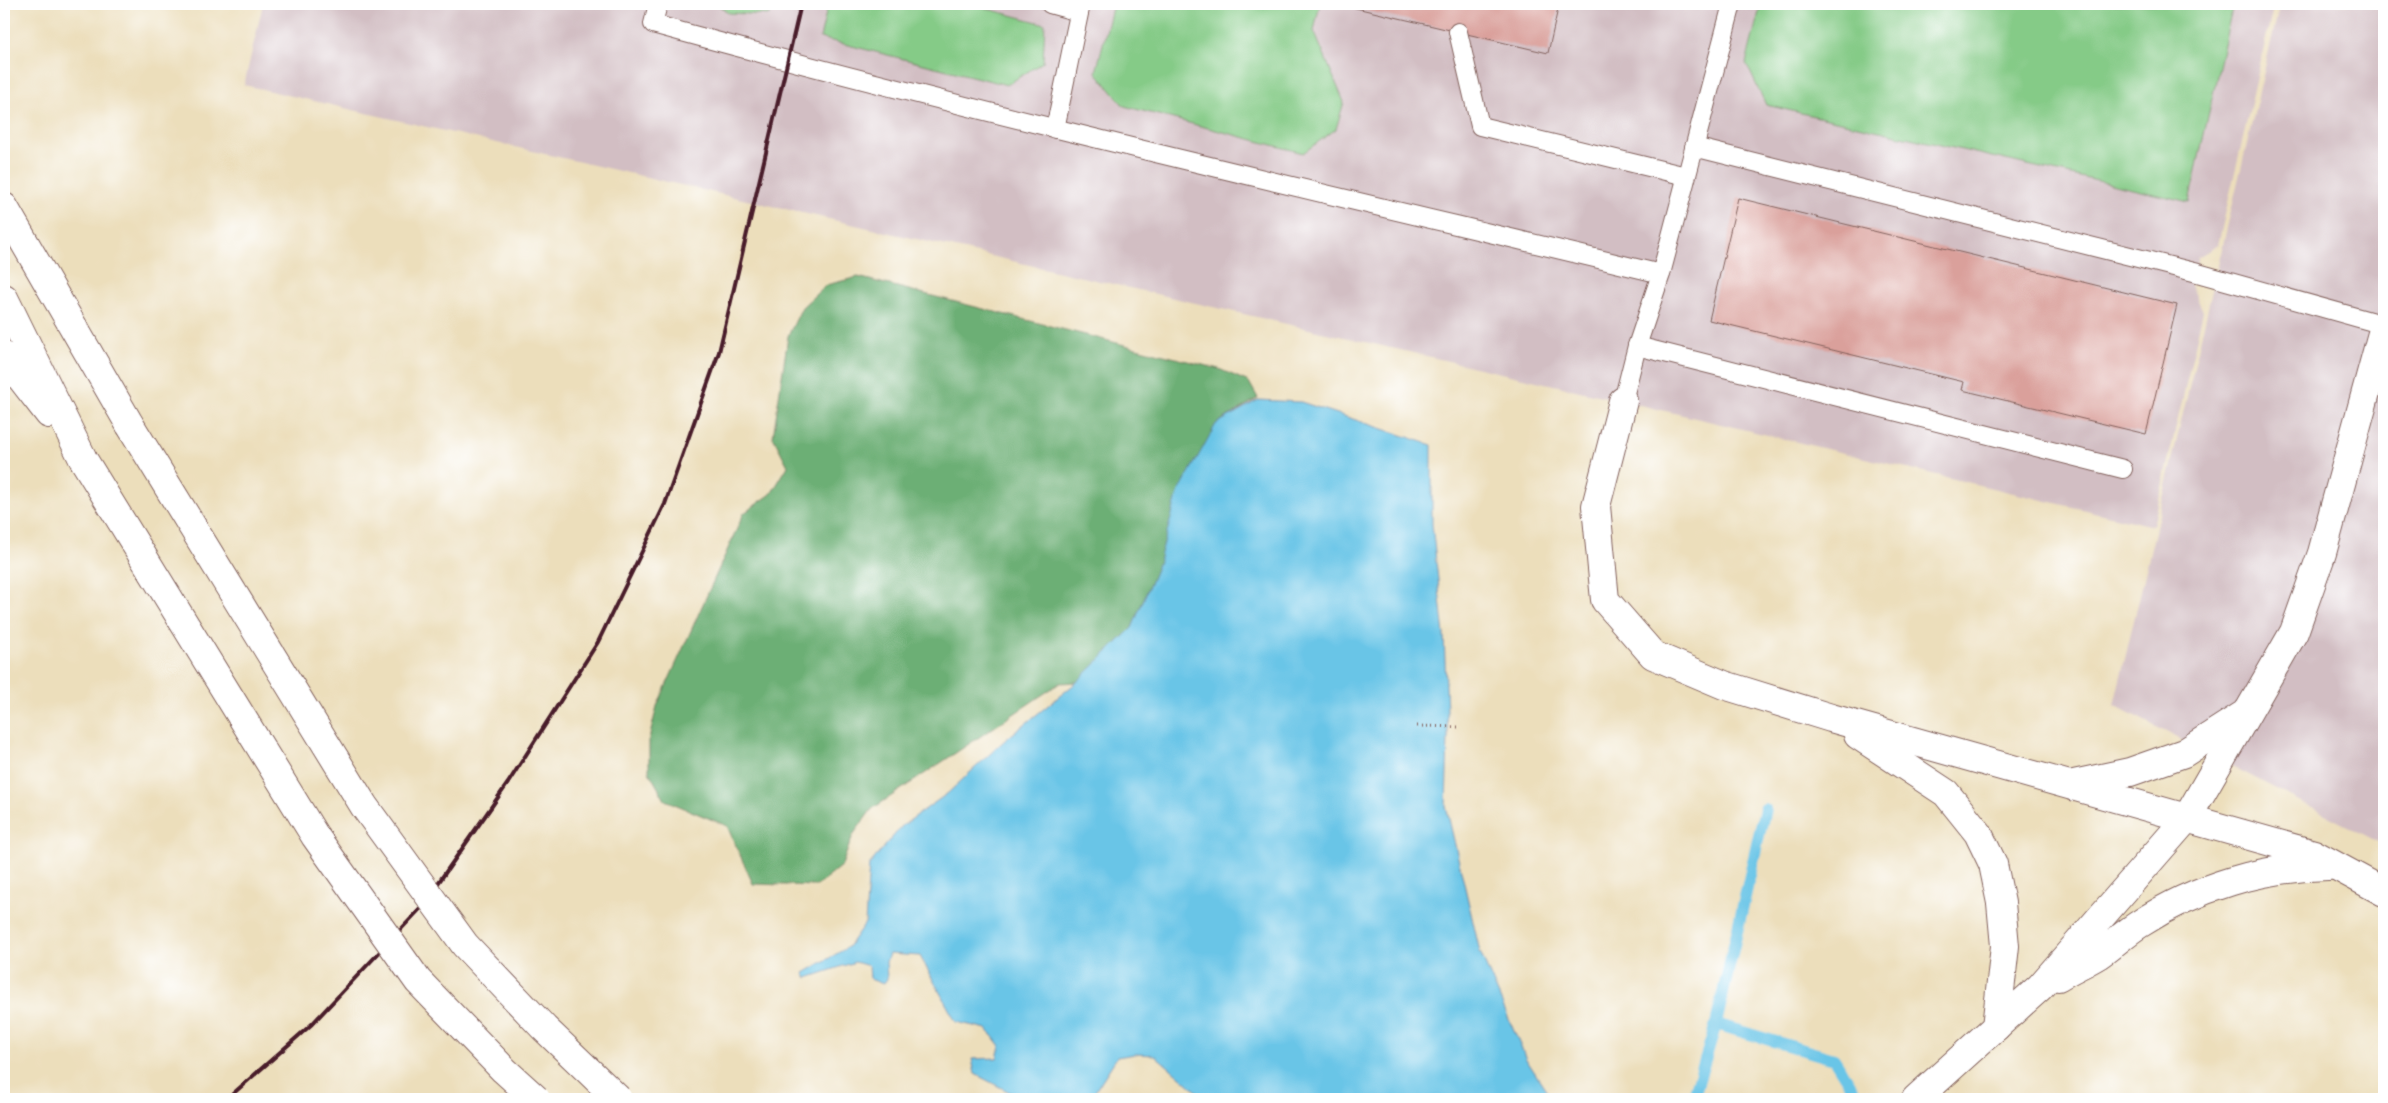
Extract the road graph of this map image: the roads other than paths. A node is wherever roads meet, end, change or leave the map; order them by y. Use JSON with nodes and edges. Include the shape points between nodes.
{"nodes":[{"id":1,"x":658,"y":4,"type":"edge"},
{"id":2,"x":1050,"y":4,"type":"edge"},
{"id":3,"x":1732,"y":4,"type":"edge"},
{"id":4,"x":1080,"y":8,"type":"edge"},
{"id":5,"x":1458,"y":32,"type":"dead end"},
{"id":6,"x":1055,"y":129,"type":"junction"},
{"id":7,"x":1694,"y":147,"type":"junction"},
{"id":8,"x":1686,"y":176,"type":"junction"},
{"id":9,"x":4,"y":207,"type":"edge"},
{"id":10,"x":1661,"y":274,"type":"junction"},
{"id":11,"x":4,"y":298,"type":"edge"},
{"id":12,"x":2384,"y":326,"type":"edge"},
{"id":13,"x":1637,"y":346,"type":"junction"},
{"id":14,"x":4,"y":356,"type":"edge"},
{"id":15,"x":1623,"y":401,"type":"joint"},
{"id":16,"x":83,"y":459,"type":"junction"},
{"id":17,"x":2123,"y":469,"type":"dead end"},
{"id":18,"x":2246,"y":713,"type":"junction"},
{"id":19,"x":1831,"y":718,"type":"junction"},
{"id":20,"x":2070,"y":785,"type":"junction"},
{"id":21,"x":2187,"y":818,"type":"junction"},
{"id":22,"x":2337,"y":866,"type":"junction"},
{"id":23,"x":2384,"y":892,"type":"edge"},
{"id":24,"x":2040,"y":987,"type":"junction"},
{"id":25,"x":1996,"y":1027,"type":"junction"},
{"id":26,"x":536,"y":1099,"type":"edge"},
{"id":27,"x":618,"y":1099,"type":"edge"},
{"id":28,"x":1916,"y":1099,"type":"edge"}],
"edges":[{"from":1,"to":6,"type":"lane","via":[[653,24]]},
{"from":2,"to":4,"type":"lane"},
{"from":3,"to":7,"type":"lane"},
{"from":4,"to":6,"type":"lane"},
{"from":5,"to":8,"type":"lane","via":[[1480,126]]},
{"from":6,"to":10,"type":"lane"},
{"from":7,"to":8,"type":"lane"},
{"from":7,"to":12,"type":"lane","via":[[2194,272]]},
{"from":8,"to":10,"type":"lane"},
{"from":9,"to":27,"type":"street","bridge":true,"via":[[130,426],[364,806],[464,945]]},
{"from":10,"to":13,"type":"lane"},
{"from":11,"to":16,"type":"street"},
{"from":12,"to":18,"type":"street","via":[[2322,553],[2294,632]]},
{"from":13,"to":15,"type":"lane"},
{"from":13,"to":17,"type":"lane"},
{"from":14,"to":16,"type":"street"},
{"from":15,"to":19,"type":"street","via":[[1596,506],[1605,600],[1653,656],[1724,685]]},
{"from":16,"to":26,"type":"street","bridge":true,"via":[[315,836],[418,981]]},
{"from":18,"to":20,"type":"street","via":[[2184,753],[2130,772]]},
{"from":18,"to":21,"type":"street"},
{"from":19,"to":20,"type":"street"},
{"from":19,"to":25,"type":"street","via":[[1946,793],[1978,833],[1993,864],[2001,902],[2005,946]]},
{"from":20,"to":21,"type":"street"},
{"from":21,"to":22,"type":"street","via":[[2314,854]]},
{"from":21,"to":24,"type":"street"},
{"from":22,"to":23,"type":"street"},
{"from":22,"to":24,"type":"street","via":[[2296,867],[2238,878],[2141,922],[2098,954]]},
{"from":24,"to":25,"type":"street"},
{"from":25,"to":28,"type":"street"}]}
